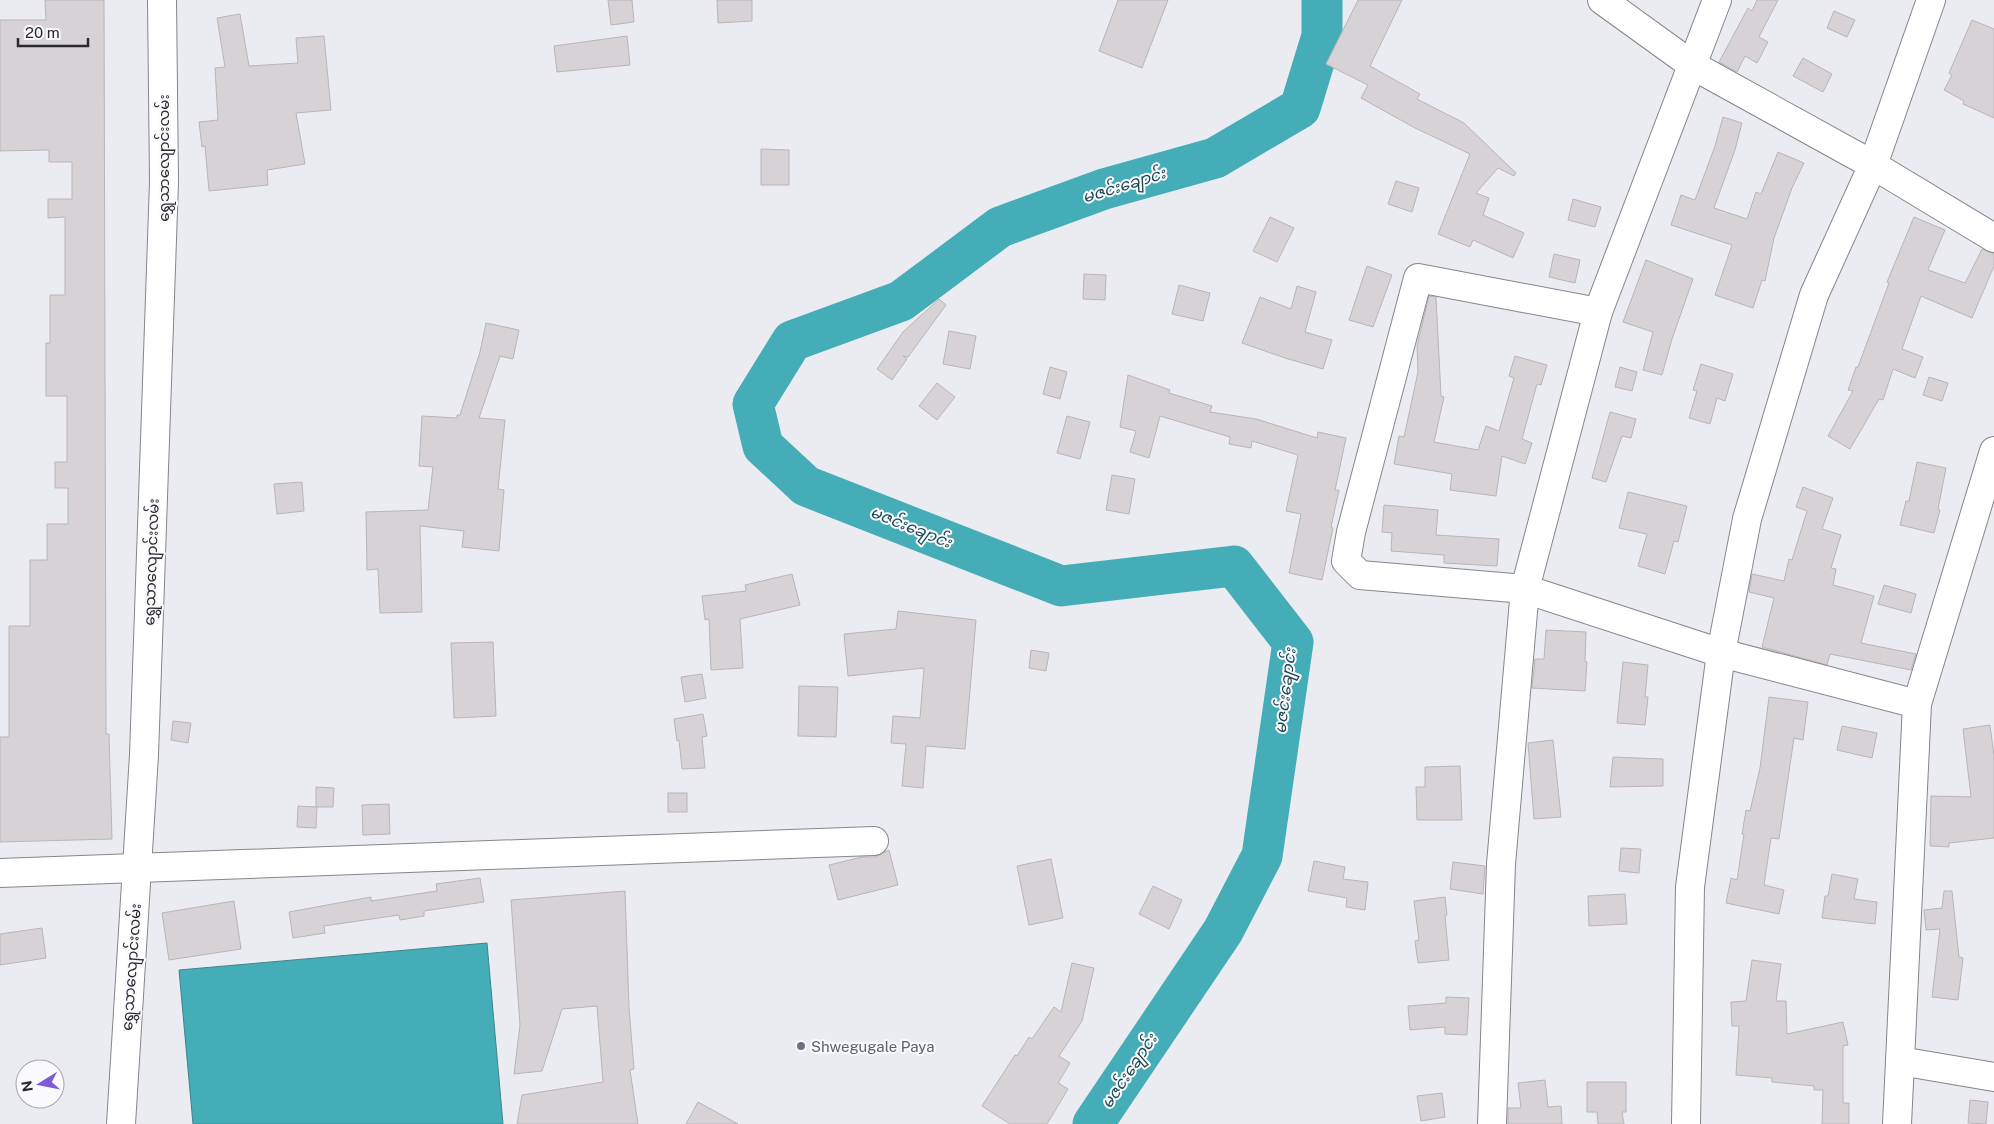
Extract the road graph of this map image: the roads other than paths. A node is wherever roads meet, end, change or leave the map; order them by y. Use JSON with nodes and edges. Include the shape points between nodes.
{"nodes":[{"id":1,"x":162,"y":0,"type":"edge"},
{"id":2,"x":1602,"y":0,"type":"edge"},
{"id":3,"x":1717,"y":0,"type":"edge"},
{"id":4,"x":1931,"y":0,"type":"edge"},
{"id":5,"x":1692,"y":65,"type":"junction"},
{"id":6,"x":1873,"y":165,"type":"junction"},
{"id":7,"x":1994,"y":238,"type":"edge"},
{"id":8,"x":1598,"y":312,"type":"junction"},
{"id":9,"x":1994,"y":451,"type":"edge"},
{"id":10,"x":1525,"y":588,"type":"junction"},
{"id":11,"x":1721,"y":653,"type":"junction"},
{"id":12,"x":1917,"y":704,"type":"junction"},
{"id":13,"x":874,"y":841,"type":"dead end"},
{"id":14,"x":137,"y":867,"type":"junction"},
{"id":15,"x":0,"y":873,"type":"edge"},
{"id":16,"x":1900,"y":1061,"type":"junction"},
{"id":17,"x":1994,"y":1077,"type":"edge"},
{"id":18,"x":121,"y":1124,"type":"edge"},
{"id":19,"x":1492,"y":1124,"type":"edge"},
{"id":20,"x":1686,"y":1124,"type":"edge"},
{"id":21,"x":1897,"y":1124,"type":"edge"}],
"edges":[{"from":1,"to":14,"type":"street","name":"ရွှေသာလျောင်းလမ်း","via":[[164,182],[144,755]]},
{"from":2,"to":5,"type":"street"},
{"from":3,"to":5,"type":"street"},
{"from":4,"to":6,"type":"street"},
{"from":5,"to":6,"type":"street"},
{"from":5,"to":8,"type":"street"},
{"from":6,"to":7,"type":"street"},
{"from":6,"to":11,"type":"street","via":[[1814,295],[1747,518]]},
{"from":8,"to":10,"type":"street"},
{"from":8,"to":10,"type":"street","via":[[1418,278],[1346,561],[1360,576]]},
{"from":9,"to":12,"type":"street"},
{"from":10,"to":11,"type":"street"},
{"from":10,"to":19,"type":"street","via":[[1501,864]]},
{"from":11,"to":12,"type":"street"},
{"from":11,"to":20,"type":"street","via":[[1690,887]]},
{"from":12,"to":16,"type":"street"},
{"from":13,"to":14,"type":"street"},
{"from":14,"to":15,"type":"street"},
{"from":14,"to":18,"type":"street","name":"ရွှေသာလျောင်းလမ်း"},
{"from":16,"to":17,"type":"street"},
{"from":16,"to":21,"type":"street"}]}
